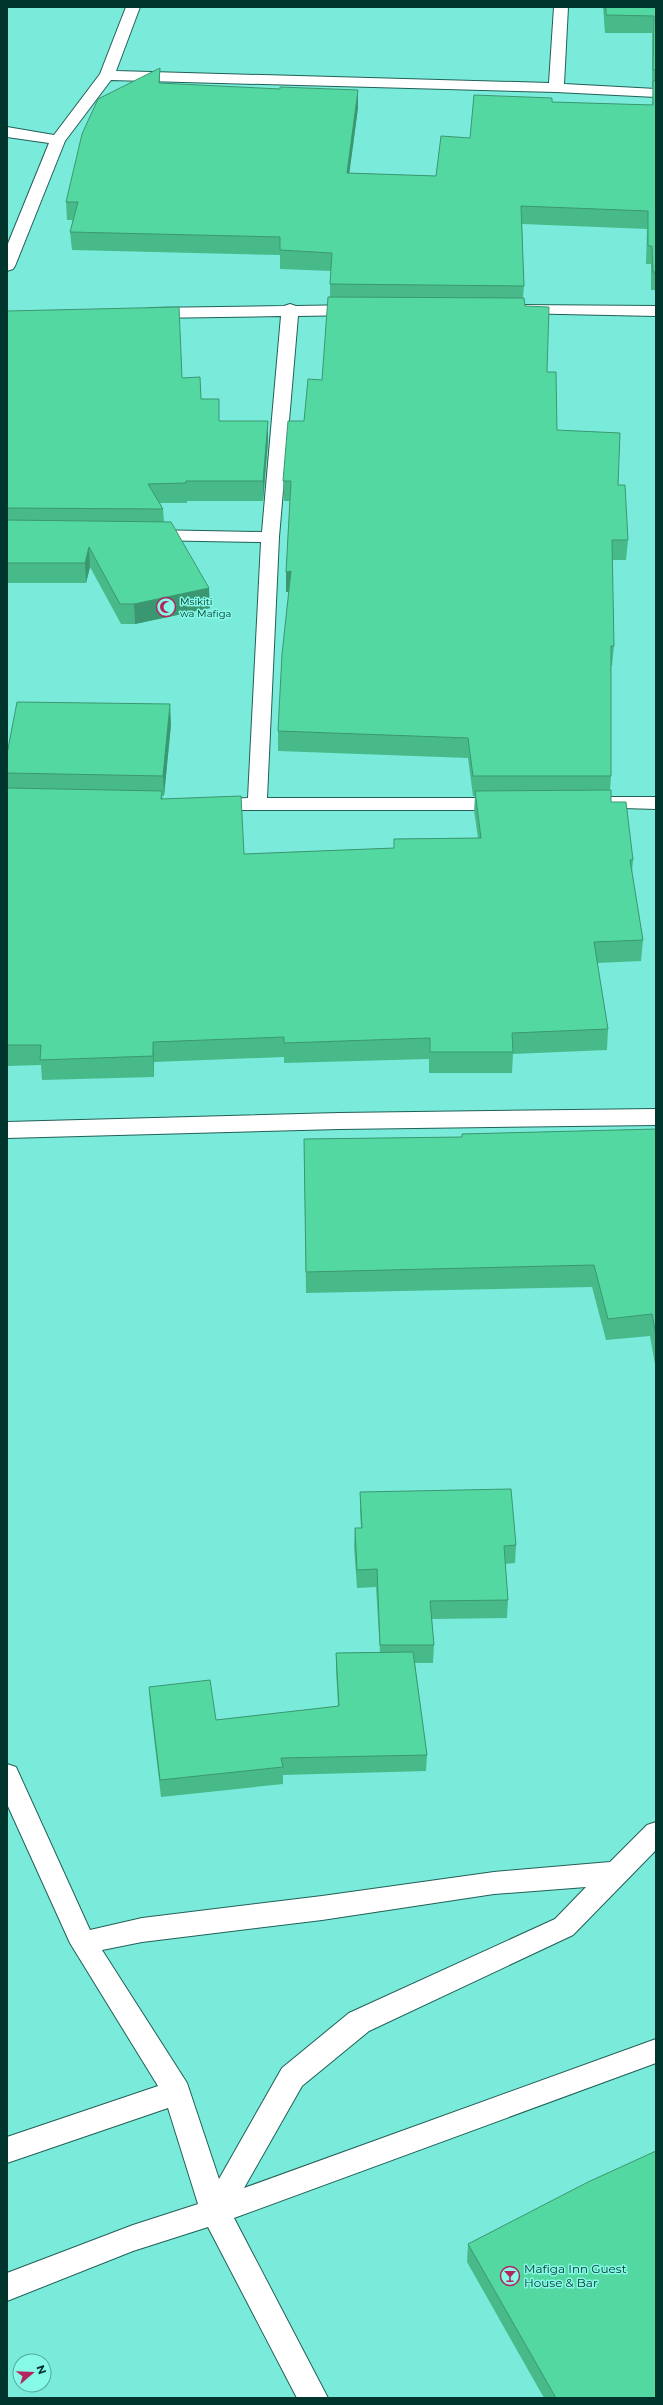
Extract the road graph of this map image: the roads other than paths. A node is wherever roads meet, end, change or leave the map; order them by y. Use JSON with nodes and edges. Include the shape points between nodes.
{"nodes":[{"id":1,"x":133,"y":7,"type":"edge"},
{"id":2,"x":560,"y":7,"type":"edge"},
{"id":3,"x":107,"y":76,"type":"junction"},
{"id":4,"x":556,"y":88,"type":"junction"},
{"id":5,"x":656,"y":93,"type":"edge"},
{"id":6,"x":7,"y":132,"type":"edge"},
{"id":7,"x":58,"y":140,"type":"junction"},
{"id":8,"x":7,"y":266,"type":"edge"},
{"id":9,"x":290,"y":310,"type":"junction"},
{"id":10,"x":377,"y":310,"type":"edge"},
{"id":11,"x":505,"y":310,"type":"edge"},
{"id":12,"x":656,"y":311,"type":"edge"},
{"id":13,"x":133,"y":313,"type":"edge"},
{"id":14,"x":134,"y":535,"type":"edge"},
{"id":15,"x":270,"y":537,"type":"junction"},
{"id":16,"x":656,"y":803,"type":"edge"},
{"id":17,"x":195,"y":804,"type":"edge"},
{"id":18,"x":520,"y":804,"type":"edge"},
{"id":19,"x":576,"y":804,"type":"edge"},
{"id":20,"x":257,"y":805,"type":"junction"},
{"id":21,"x":656,"y":1117,"type":"edge"},
{"id":22,"x":7,"y":1130,"type":"edge"},
{"id":23,"x":7,"y":1775,"type":"edge"},
{"id":24,"x":656,"y":1833,"type":"edge"},
{"id":25,"x":616,"y":1873,"type":"junction"},
{"id":26,"x":83,"y":1943,"type":"junction"},
{"id":27,"x":656,"y":2051,"type":"edge"},
{"id":28,"x":177,"y":2092,"type":"junction"},
{"id":29,"x":7,"y":2150,"type":"edge"},
{"id":30,"x":215,"y":2212,"type":"junction"},
{"id":31,"x":7,"y":2287,"type":"edge"},
{"id":32,"x":313,"y":2398,"type":"edge"}],
"edges":[{"from":1,"to":3,"type":"street"},
{"from":2,"to":4,"type":"street"},
{"from":3,"to":4,"type":"street"},
{"from":3,"to":7,"type":"street"},
{"from":4,"to":5,"type":"street"},
{"from":6,"to":7,"type":"street"},
{"from":7,"to":8,"type":"street"},
{"from":9,"to":10,"type":"street"},
{"from":9,"to":13,"type":"street"},
{"from":9,"to":15,"type":"street"},
{"from":11,"to":12,"type":"street"},
{"from":14,"to":15,"type":"street"},
{"from":15,"to":20,"type":"street"},
{"from":16,"to":19,"type":"street"},
{"from":17,"to":20,"type":"street"},
{"from":18,"to":20,"type":"street"},
{"from":21,"to":22,"type":"street","via":[[338,1121]]},
{"from":23,"to":26,"type":"street"},
{"from":24,"to":25,"type":"street"},
{"from":25,"to":26,"type":"street","via":[[494,1883],[322,1908],[142,1930]]},
{"from":25,"to":30,"type":"street","via":[[564,1927],[359,2022],[292,2077]]},
{"from":26,"to":28,"type":"street"},
{"from":27,"to":30,"type":"street"},
{"from":28,"to":29,"type":"street"},
{"from":28,"to":30,"type":"street"},
{"from":30,"to":31,"type":"street","via":[[133,2238]]},
{"from":30,"to":32,"type":"street"}]}
